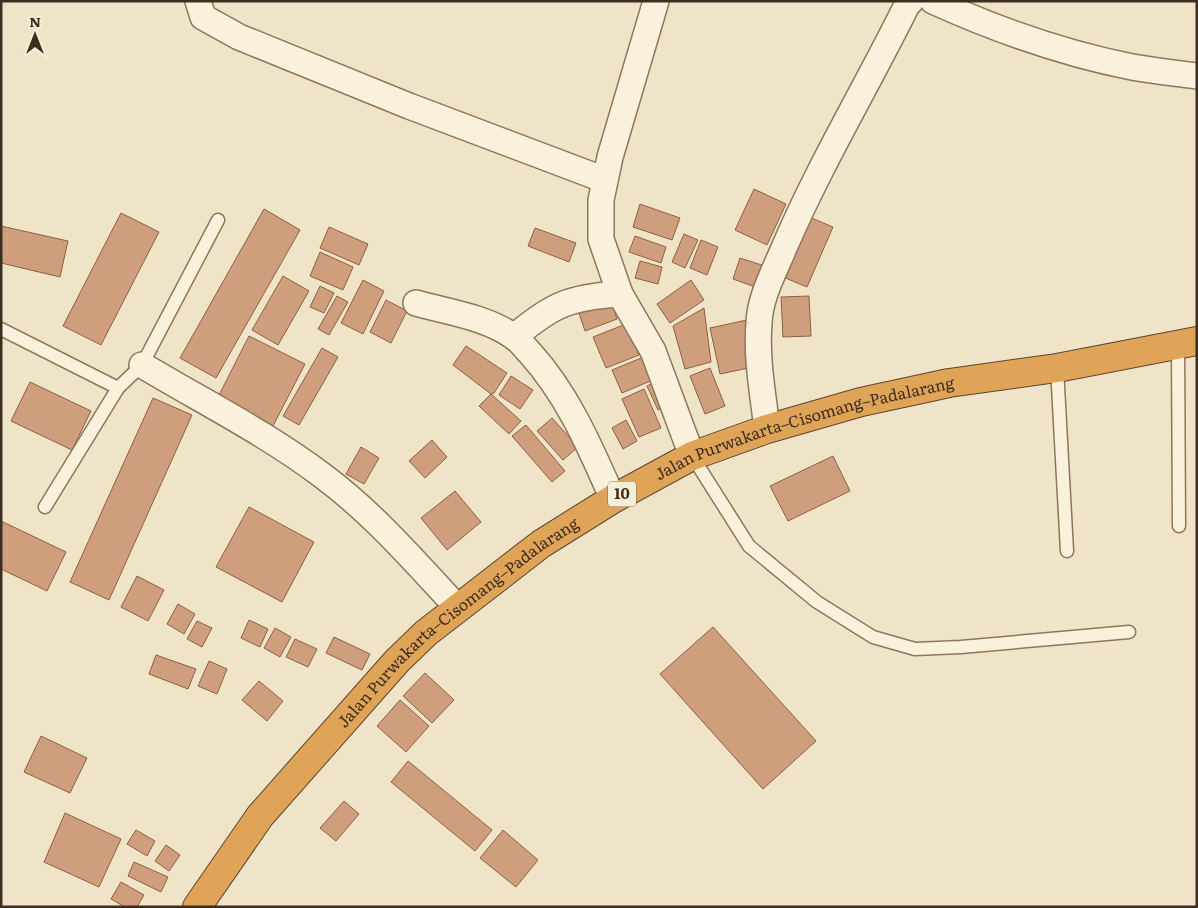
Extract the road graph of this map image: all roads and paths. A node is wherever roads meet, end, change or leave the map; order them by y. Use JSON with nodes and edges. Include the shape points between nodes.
{"nodes":[{"id":1,"x":198,"y":1,"type":"edge"},
{"id":2,"x":656,"y":1,"type":"edge"},
{"id":3,"x":911,"y":1,"type":"edge"},
{"id":4,"x":933,"y":1,"type":"edge"},
{"id":5,"x":1197,"y":76,"type":"edge"},
{"id":6,"x":605,"y":180,"type":"junction"},
{"id":7,"x":218,"y":220,"type":"dead end"},
{"id":8,"x":620,"y":294,"type":"junction"},
{"id":9,"x":416,"y":303,"type":"dead end"},
{"id":10,"x":1,"y":329,"type":"edge"},
{"id":11,"x":514,"y":337,"type":"junction"},
{"id":12,"x":1188,"y":343,"type":"edge"},
{"id":13,"x":142,"y":365,"type":"junction"},
{"id":14,"x":1057,"y":368,"type":"junction"},
{"id":15,"x":118,"y":388,"type":"junction"},
{"id":16,"x":767,"y":429,"type":"junction"},
{"id":17,"x":692,"y":456,"type":"junction"},
{"id":18,"x":613,"y":499,"type":"junction"},
{"id":19,"x":45,"y":507,"type":"dead end"},
{"id":20,"x":1179,"y":526,"type":"dead end"},
{"id":21,"x":1067,"y":551,"type":"dead end"},
{"id":22,"x":458,"y":608,"type":"junction"},
{"id":23,"x":1129,"y":632,"type":"dead end"},
{"id":24,"x":197,"y":907,"type":"edge"}],
"edges":[{"from":1,"to":6,"type":"street","via":[[203,16],[239,37]]},
{"from":2,"to":6,"type":"street"},
{"from":3,"to":16,"type":"street","via":[[835,140],[766,291],[758,322],[758,348]]},
{"from":4,"to":5,"type":"street","via":[[986,25],[1046,43],[1132,66]]},
{"from":6,"to":8,"type":"street","via":[[601,200],[602,239]]},
{"from":7,"to":13,"type":"lane"},
{"from":8,"to":11,"type":"street","via":[[587,296],[558,305],[542,313]]},
{"from":8,"to":17,"type":"street","via":[[653,351]]},
{"from":9,"to":11,"type":"street","via":[[486,322]]},
{"from":10,"to":15,"type":"lane"},
{"from":11,"to":18,"type":"street","via":[[540,365],[579,423]]},
{"from":12,"to":14,"type":"highway","name":"Jalan Purwakarta–Cisomang–Padalarang","number":"10"},
{"from":12,"to":20,"type":"lane"},
{"from":13,"to":15,"type":"lane"},
{"from":13,"to":22,"type":"street","via":[[263,436],[322,475],[366,510]]},
{"from":14,"to":16,"type":"highway","name":"Jalan Purwakarta–Cisomang–Padalarang","number":"10","via":[[950,383],[861,402]]},
{"from":14,"to":21,"type":"lane"},
{"from":15,"to":19,"type":"lane"},
{"from":16,"to":17,"type":"highway","name":"Jalan Purwakarta–Cisomang–Padalarang","number":"10"},
{"from":17,"to":18,"type":"highway","name":"Jalan Purwakarta–Cisomang–Padalarang","number":"10"},
{"from":17,"to":23,"type":"lane","via":[[749,546],[817,602],[873,637],[915,649]]},
{"from":18,"to":22,"type":"highway","name":"Jalan Purwakarta–Cisomang–Padalarang","number":"10","via":[[541,544]]},
{"from":22,"to":24,"type":"highway","name":"Jalan Purwakarta–Cisomang–Padalarang","number":"10","via":[[398,661],[260,816]]}]}
